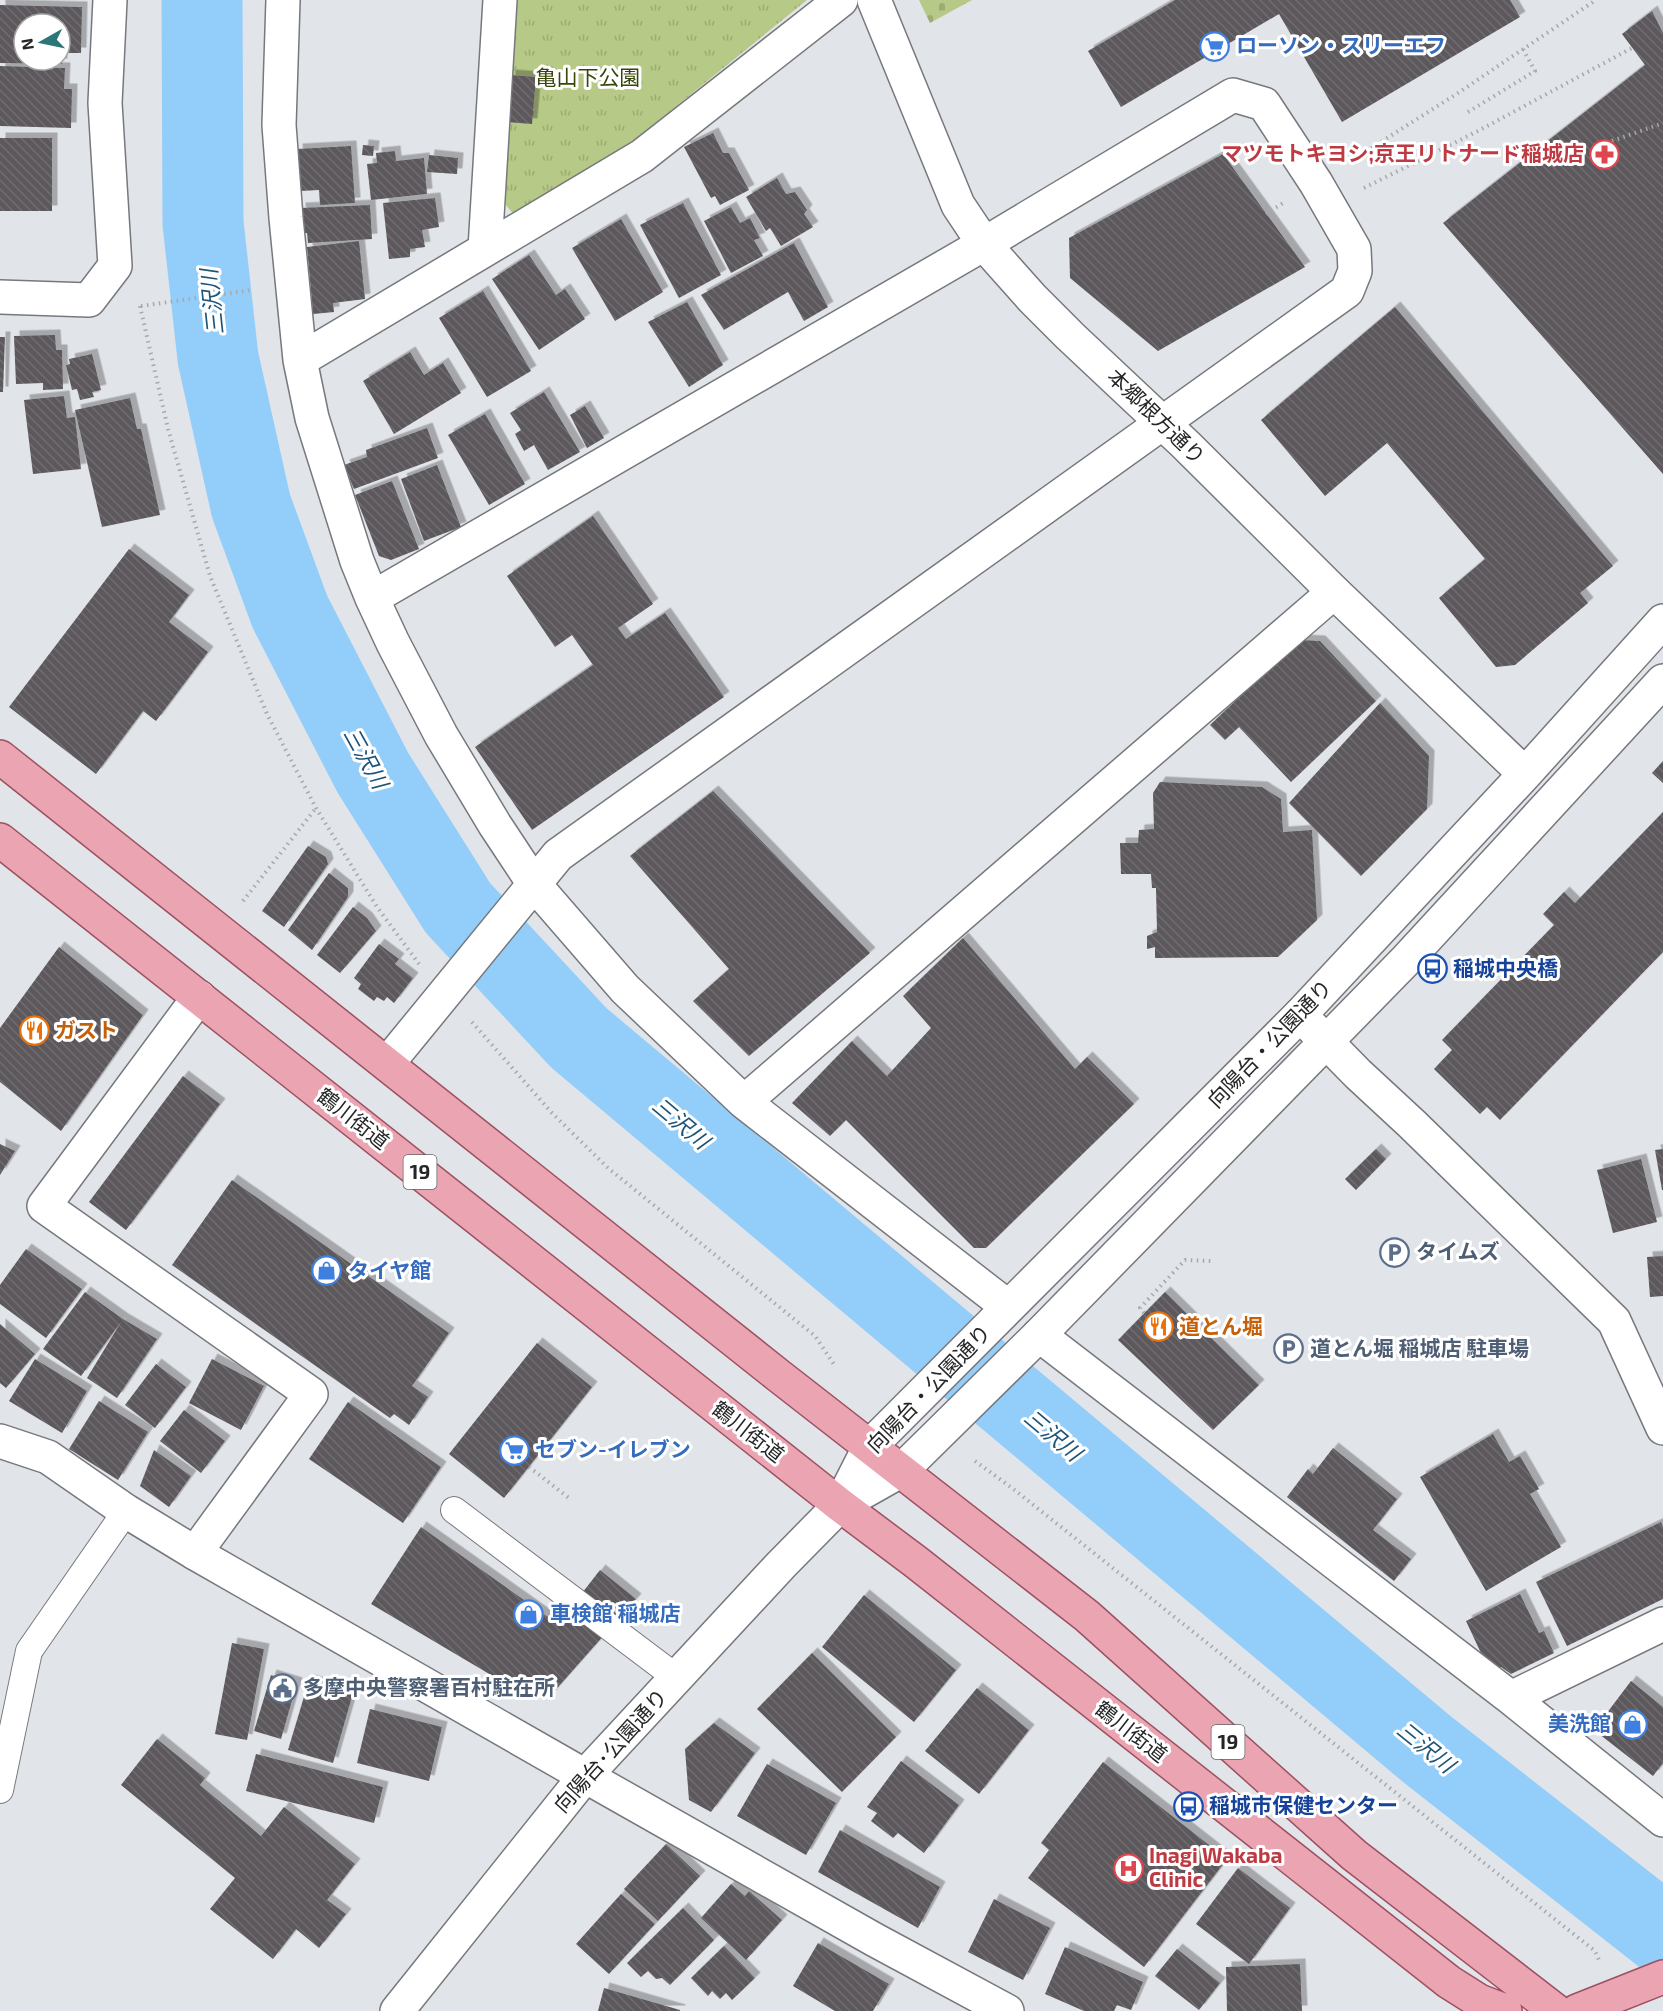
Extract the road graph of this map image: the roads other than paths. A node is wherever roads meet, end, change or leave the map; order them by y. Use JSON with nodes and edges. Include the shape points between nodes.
{"nodes":[{"id":1,"x":110,"y":0,"type":"edge"},
{"id":2,"x":283,"y":0,"type":"edge"},
{"id":3,"x":500,"y":0,"type":"edge"},
{"id":4,"x":841,"y":0,"type":"edge"},
{"id":5,"x":874,"y":0,"type":"edge"},
{"id":6,"x":984,"y":244,"type":"junction"},
{"id":7,"x":485,"y":249,"type":"junction"},
{"id":8,"x":0,"y":297,"type":"edge"},
{"id":9,"x":300,"y":360,"type":"junction"},
{"id":10,"x":1163,"y":423,"type":"junction"},
{"id":11,"x":1334,"y":592,"type":"junction"},
{"id":12,"x":372,"y":598,"type":"junction"},
{"id":13,"x":1663,"y":621,"type":"edge"},
{"id":14,"x":1663,"y":681,"type":"edge"},
{"id":15,"x":0,"y":757,"type":"edge"},
{"id":16,"x":1525,"y":774,"type":"junction"},
{"id":17,"x":0,"y":840,"type":"edge"},
{"id":18,"x":525,"y":895,"type":"junction"},
{"id":19,"x":199,"y":997,"type":"junction"},
{"id":20,"x":1300,"y":1015,"type":"junction"},
{"id":21,"x":1327,"y":1043,"type":"junction"},
{"id":22,"x":387,"y":1064,"type":"junction"},
{"id":23,"x":744,"y":1102,"type":"junction"},
{"id":24,"x":1008,"y":1308,"type":"junction"},
{"id":25,"x":1028,"y":1346,"type":"junction"},
{"id":26,"x":1663,"y":1428,"type":"edge"},
{"id":27,"x":0,"y":1441,"type":"edge"},
{"id":28,"x":870,"y":1446,"type":"junction"},
{"id":29,"x":902,"y":1470,"type":"junction"},
{"id":30,"x":840,"y":1505,"type":"junction"},
{"id":31,"x":454,"y":1510,"type":"dead end"},
{"id":32,"x":126,"y":1511,"type":"junction"},
{"id":33,"x":195,"y":1553,"type":"junction"},
{"id":34,"x":1663,"y":1624,"type":"edge"},
{"id":35,"x":676,"y":1678,"type":"junction"},
{"id":36,"x":1511,"y":1698,"type":"junction"},
{"id":37,"x":585,"y":1776,"type":"junction"},
{"id":38,"x":0,"y":1790,"type":"edge"},
{"id":39,"x":1663,"y":1820,"type":"edge"},
{"id":40,"x":1653,"y":1981,"type":"edge"},
{"id":41,"x":397,"y":2011,"type":"edge"},
{"id":42,"x":1007,"y":2011,"type":"edge"},
{"id":43,"x":1504,"y":2011,"type":"edge"},
{"id":44,"x":1556,"y":2011,"type":"edge"},
{"id":45,"x":1577,"y":2011,"type":"edge"}],
"edges":[{"from":1,"to":8,"type":"street","via":[[105,103],[115,266],[89,300]]},
{"from":2,"to":9,"type":"street","via":[[279,125]]},
{"from":3,"to":7,"type":"street"},
{"from":4,"to":7,"type":"street","via":[[642,156]]},
{"from":5,"to":6,"type":"street","name":"本郷根方通り","via":[[958,206]]},
{"from":6,"to":10,"type":"street","name":"本郷根方通り","via":[[1032,298]]},
{"from":6,"to":10,"type":"street","via":[[1233,95],[1264,104],[1354,249],[1355,271],[1347,291]]},
{"from":6,"to":12,"type":"street"},
{"from":7,"to":9,"type":"street"},
{"from":9,"to":12,"type":"street","via":[[312,418]]},
{"from":10,"to":11,"type":"street","name":"本郷根方通り"},
{"from":10,"to":18,"type":"street","via":[[558,855]]},
{"from":11,"to":16,"type":"street","name":"本郷根方通り"},
{"from":11,"to":23,"type":"street"},
{"from":12,"to":18,"type":"street","via":[[441,735],[495,825]]},
{"from":13,"to":16,"type":"street","name":"向陽台・公園通り"},
{"from":14,"to":21,"type":"street","name":"向陽台・公園通り"},
{"from":15,"to":22,"type":"main road","number":"19"},
{"from":16,"to":20,"type":"street","name":"向陽台・公園通り"},
{"from":17,"to":19,"type":"main road","name":"鶴川街道","number":"19"},
{"from":18,"to":22,"type":"street"},
{"from":18,"to":23,"type":"street"},
{"from":19,"to":30,"type":"main road","name":"鶴川街道","number":"19"},
{"from":19,"to":33,"type":"street","via":[[44,1206],[311,1394]]},
{"from":20,"to":21,"type":"street"},
{"from":20,"to":24,"type":"street","name":"向陽台・公園通り"},
{"from":21,"to":25,"type":"street","name":"向陽台・公園通り"},
{"from":21,"to":26,"type":"street","via":[[1614,1321]]},
{"from":22,"to":28,"type":"main road","number":"19"},
{"from":23,"to":24,"type":"street"},
{"from":24,"to":28,"type":"street","name":"向陽台・公園通り"},
{"from":25,"to":29,"type":"street","name":"向陽台・公園通り"},
{"from":25,"to":36,"type":"street"},
{"from":27,"to":32,"type":"street","via":[[48,1457]]},
{"from":28,"to":29,"type":"main road","number":"19"},
{"from":28,"to":30,"type":"street","name":"向陽台・公園通り"},
{"from":29,"to":30,"type":"street","name":"向陽台・公園通り"},
{"from":29,"to":44,"type":"main road","number":"19","via":[[1088,1616],[1354,1855]]},
{"from":30,"to":35,"type":"street","name":"向陽台･公園通り"},
{"from":30,"to":43,"type":"main road","name":"鶴川街道","number":"19","via":[[1449,1982]]},
{"from":31,"to":35,"type":"lane"},
{"from":32,"to":33,"type":"street"},
{"from":32,"to":38,"type":"lane","via":[[29,1651]]},
{"from":33,"to":37,"type":"street"},
{"from":34,"to":36,"type":"street"},
{"from":35,"to":37,"type":"street","name":"向陽台･公園通り"},
{"from":36,"to":39,"type":"street"},
{"from":37,"to":41,"type":"street","name":"向陽台･公園通り"},
{"from":37,"to":42,"type":"street"},
{"from":40,"to":45,"type":"main road"}]}
